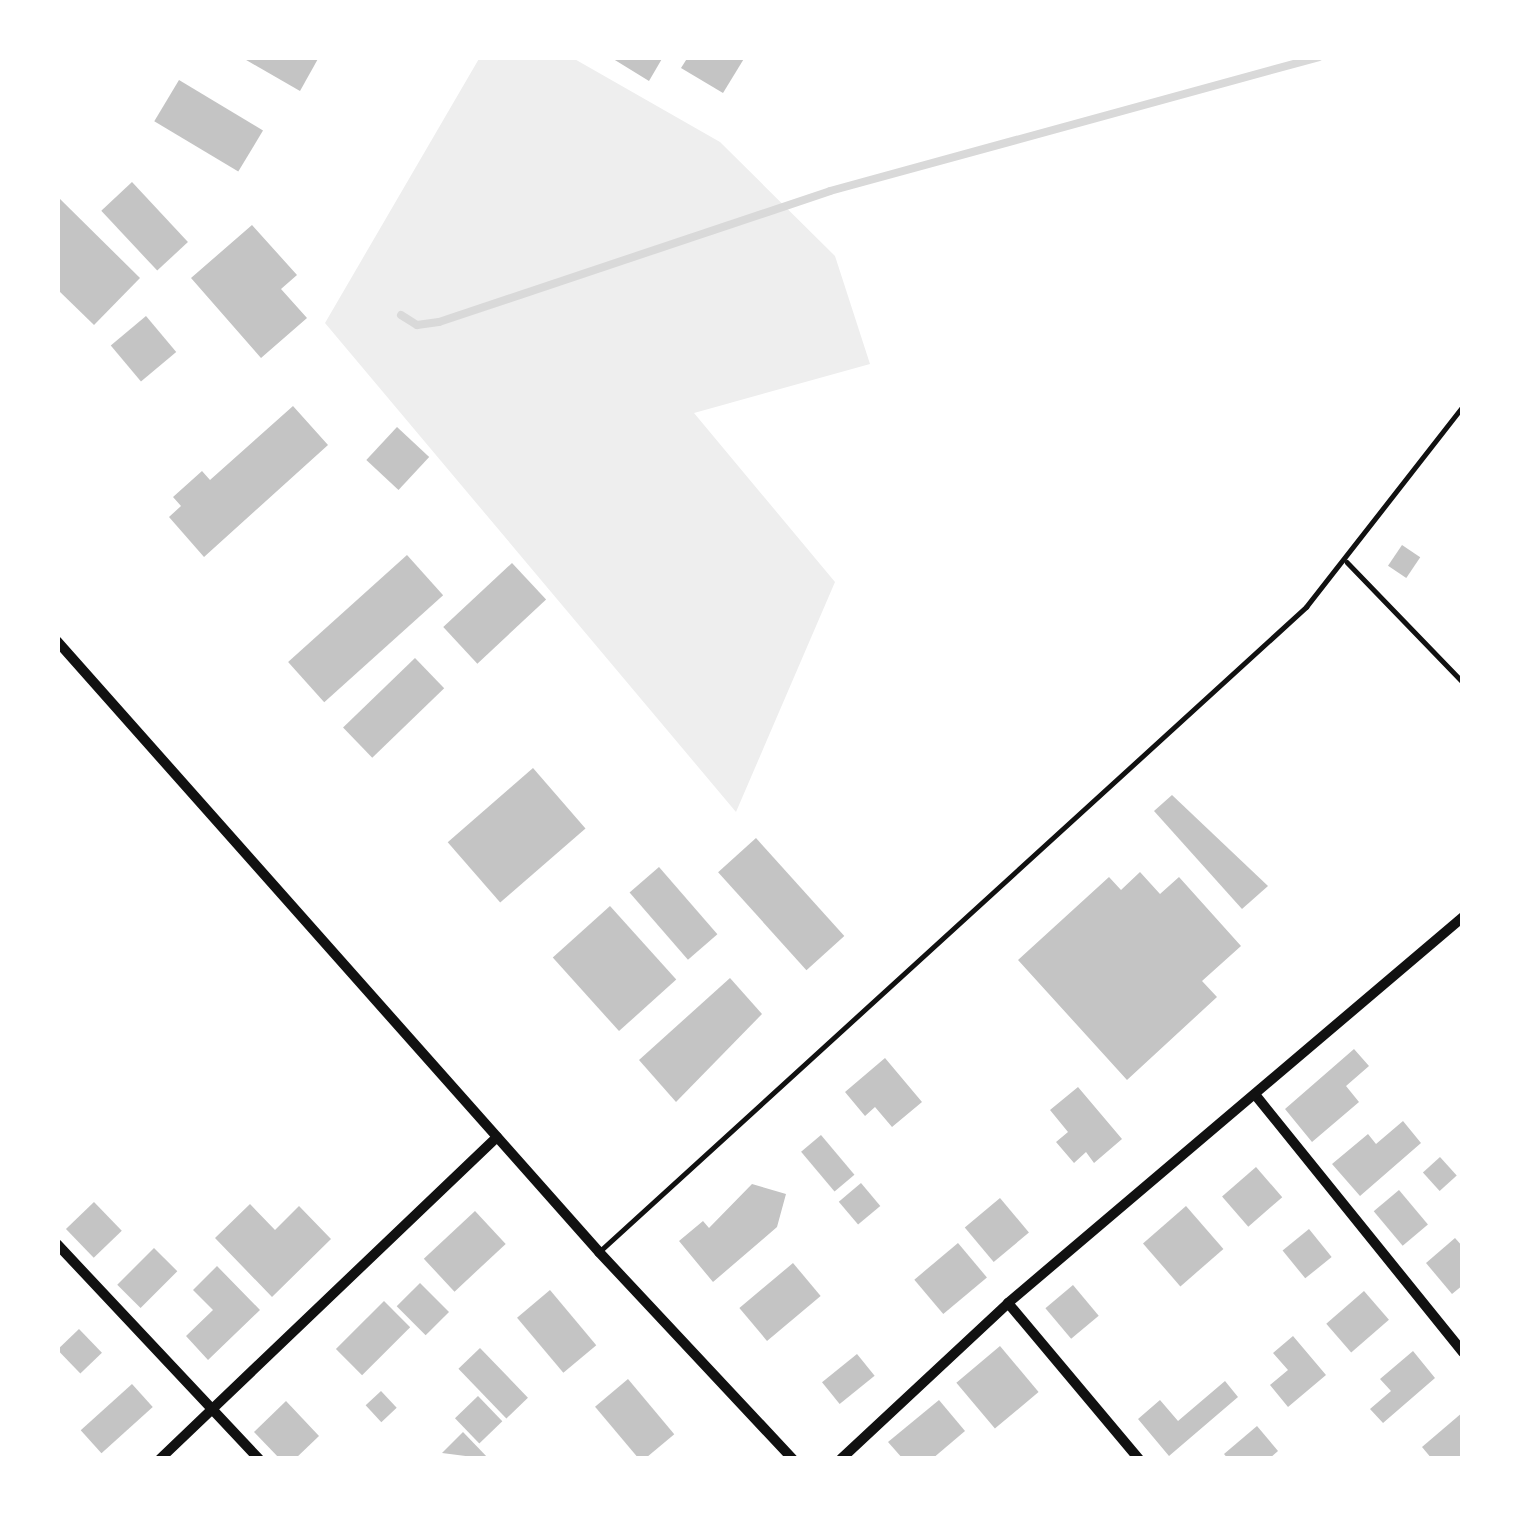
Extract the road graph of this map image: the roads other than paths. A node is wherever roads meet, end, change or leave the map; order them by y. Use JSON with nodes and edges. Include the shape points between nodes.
{"nodes":[{"id":1,"x":1463,"y":406,"type":"edge"},
{"id":2,"x":1348,"y":562,"type":"junction"},
{"id":3,"x":57,"y":641,"type":"edge"},
{"id":4,"x":1463,"y":682,"type":"edge"},
{"id":5,"x":1463,"y":917,"type":"edge"},
{"id":6,"x":1257,"y":1097,"type":"junction"},
{"id":7,"x":497,"y":1137,"type":"junction"},
{"id":8,"x":57,"y":1244,"type":"edge"},
{"id":9,"x":599,"y":1252,"type":"junction"},
{"id":10,"x":1008,"y":1303,"type":"junction"},
{"id":11,"x":1463,"y":1352,"type":"edge"},
{"id":12,"x":212,"y":1409,"type":"junction"},
{"id":13,"x":160,"y":1459,"type":"edge"},
{"id":14,"x":259,"y":1459,"type":"edge"},
{"id":15,"x":793,"y":1459,"type":"edge"},
{"id":16,"x":841,"y":1459,"type":"edge"},
{"id":17,"x":1139,"y":1459,"type":"edge"}],
"edges":[{"from":1,"to":2,"type":"lane"},
{"from":2,"to":4,"type":"lane"},
{"from":2,"to":9,"type":"lane"},
{"from":3,"to":7,"type":"street"},
{"from":5,"to":6,"type":"street"},
{"from":6,"to":10,"type":"street"},
{"from":6,"to":11,"type":"street"},
{"from":7,"to":9,"type":"street"},
{"from":7,"to":12,"type":"street"},
{"from":8,"to":12,"type":"street"},
{"from":9,"to":15,"type":"street"},
{"from":10,"to":16,"type":"street"},
{"from":10,"to":17,"type":"street"},
{"from":12,"to":13,"type":"street"},
{"from":12,"to":14,"type":"street"}]}
